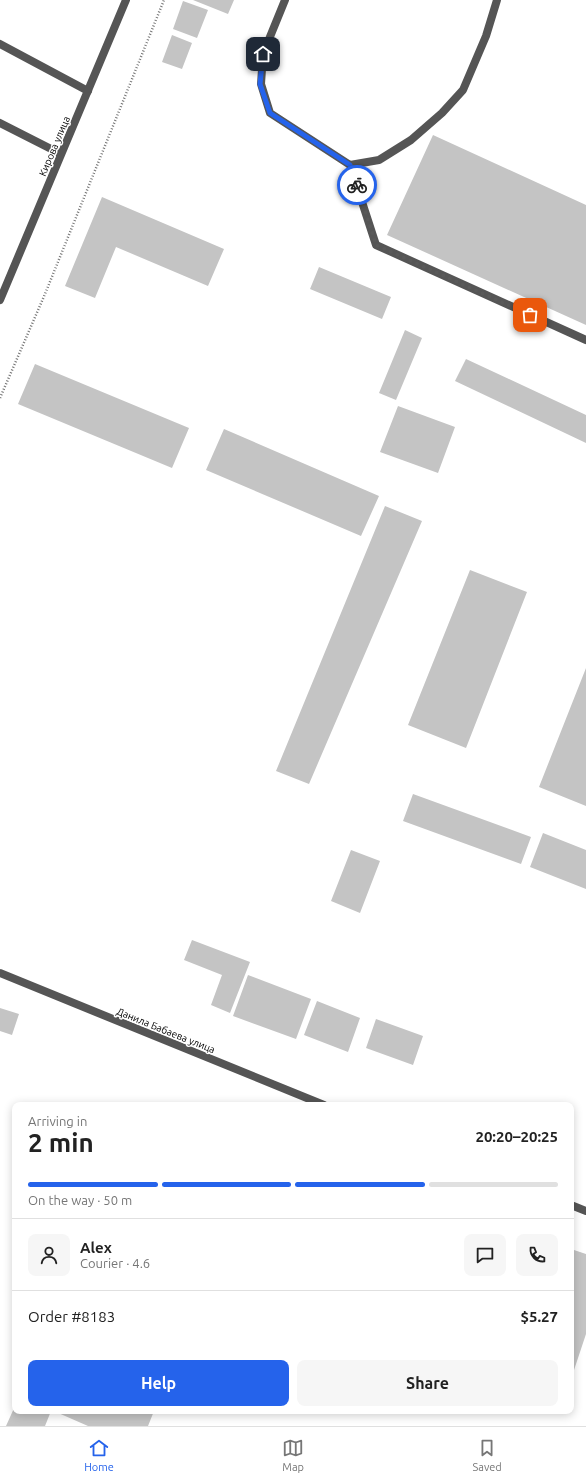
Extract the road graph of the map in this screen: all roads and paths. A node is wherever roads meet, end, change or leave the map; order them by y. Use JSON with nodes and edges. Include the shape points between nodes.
{"nodes":[{"id":1,"x":126,"y":0,"type":"edge"},
{"id":2,"x":164,"y":0,"type":"edge"},
{"id":3,"x":285,"y":0,"type":"edge"},
{"id":4,"x":497,"y":0,"type":"edge"},
{"id":5,"x":0,"y":44,"type":"edge"},
{"id":6,"x":88,"y":91,"type":"junction"},
{"id":7,"x":0,"y":123,"type":"edge"},
{"id":8,"x":61,"y":154,"type":"junction"},
{"id":9,"x":350,"y":165,"type":"junction"},
{"id":10,"x":0,"y":300,"type":"edge"},
{"id":11,"x":586,"y":340,"type":"edge"},
{"id":12,"x":0,"y":398,"type":"edge"},
{"id":13,"x":0,"y":973,"type":"edge"},
{"id":14,"x":317,"y":1102,"type":"edge"},
{"id":15,"x":574,"y":1206,"type":"edge"},
{"id":16,"x":586,"y":1211,"type":"edge"}],
"edges":[{"from":1,"to":6,"type":"street","name":"Кирова улица"},
{"from":2,"to":12,"type":"path"},
{"from":3,"to":9,"type":"street","via":[[263,54],[260,84],[270,113]]},
{"from":4,"to":9,"type":"street","via":[[486,36],[463,90],[442,113],[411,140],[379,160]]},
{"from":5,"to":6,"type":"street"},
{"from":6,"to":8,"type":"street","name":"Кирова улица"},
{"from":7,"to":8,"type":"street"},
{"from":8,"to":10,"type":"street","name":"Кирова улица"},
{"from":9,"to":11,"type":"street","via":[[376,245]]},
{"from":13,"to":14,"type":"street","name":"Данила Бабаева улица"},
{"from":15,"to":16,"type":"street"}]}
